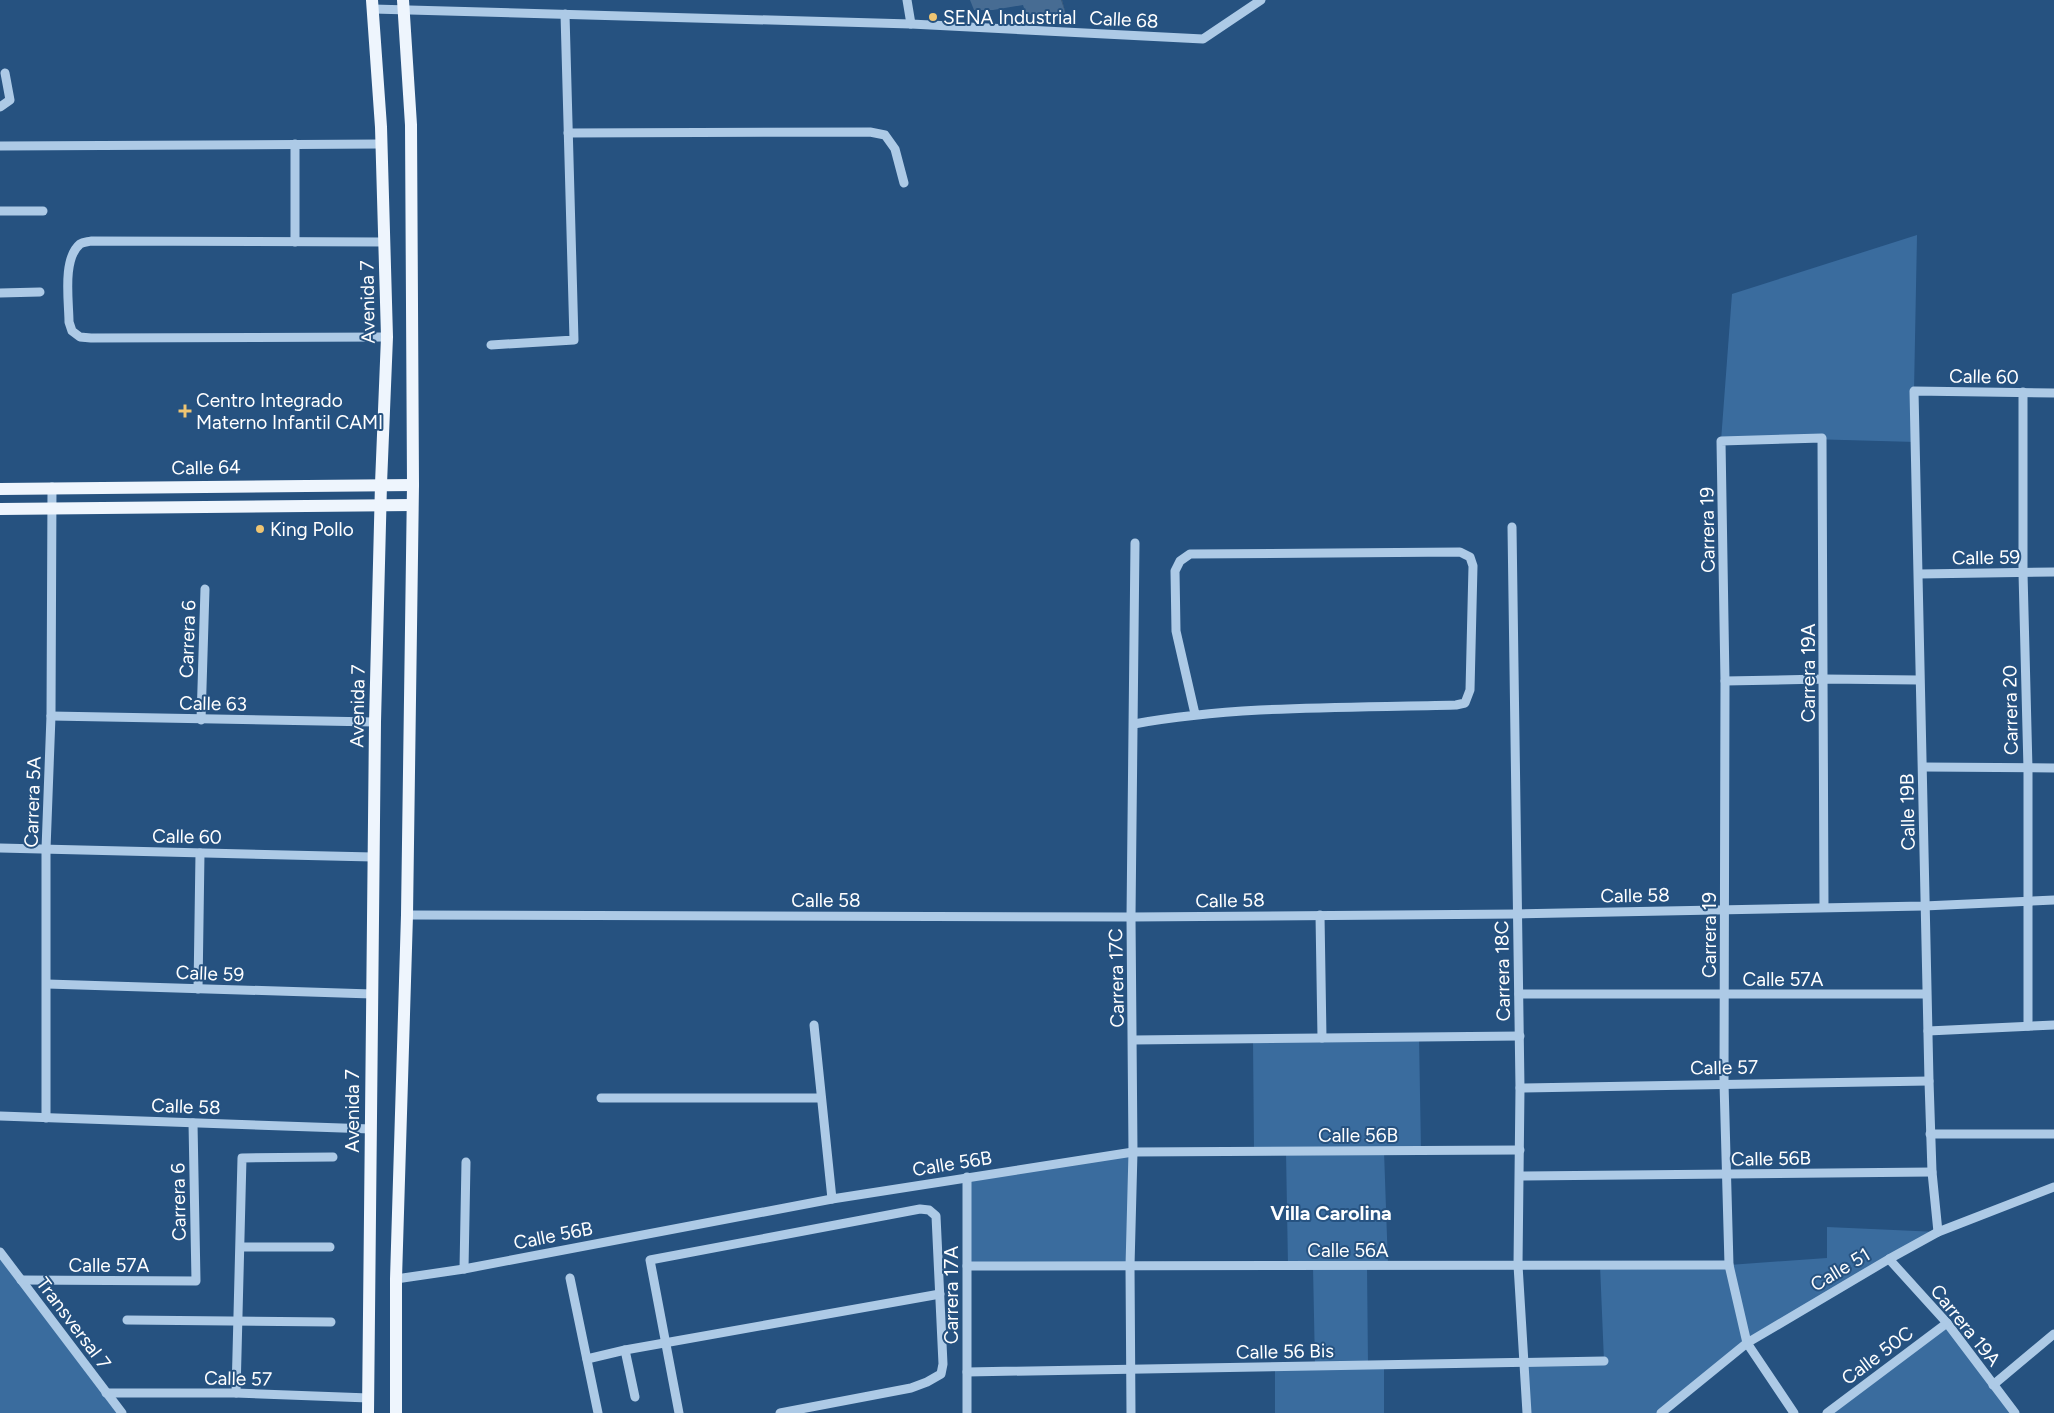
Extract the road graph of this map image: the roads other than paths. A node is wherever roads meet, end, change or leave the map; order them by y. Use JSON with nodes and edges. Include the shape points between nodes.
{"nodes":[{"id":1,"x":907,"y":0,"type":"edge"},
{"id":2,"x":1261,"y":0,"type":"edge"},
{"id":3,"x":373,"y":5,"type":"edge"},
{"id":4,"x":404,"y":5,"type":"edge"},
{"id":5,"x":565,"y":14,"type":"junction"},
{"id":6,"x":911,"y":24,"type":"junction"},
{"id":7,"x":5,"y":74,"type":"dead end"},
{"id":8,"x":0,"y":107,"type":"edge"},
{"id":9,"x":568,"y":133,"type":"junction"},
{"id":10,"x":295,"y":144,"type":"junction"},
{"id":11,"x":381,"y":144,"type":"junction"},
{"id":12,"x":0,"y":146,"type":"edge"},
{"id":13,"x":904,"y":183,"type":"dead end"},
{"id":14,"x":0,"y":211,"type":"edge"},
{"id":15,"x":43,"y":211,"type":"dead end"},
{"id":16,"x":295,"y":242,"type":"junction"},
{"id":17,"x":384,"y":242,"type":"junction"},
{"id":18,"x":40,"y":292,"type":"dead end"},
{"id":19,"x":0,"y":293,"type":"edge"},
{"id":20,"x":387,"y":336,"type":"junction"},
{"id":21,"x":491,"y":345,"type":"dead end"},
{"id":22,"x":1914,"y":391,"type":"joint"},
{"id":23,"x":2022,"y":392,"type":"junction"},
{"id":24,"x":2054,"y":394,"type":"edge"},
{"id":25,"x":1822,"y":438,"type":"joint"},
{"id":26,"x":380,"y":484,"type":"junction"},
{"id":27,"x":413,"y":485,"type":"junction"},
{"id":28,"x":52,"y":487,"type":"junction"},
{"id":29,"x":0,"y":488,"type":"edge"},
{"id":30,"x":381,"y":505,"type":"junction"},
{"id":31,"x":412,"y":505,"type":"junction"},
{"id":32,"x":0,"y":509,"type":"edge"},
{"id":33,"x":51,"y":509,"type":"junction"},
{"id":34,"x":1512,"y":528,"type":"dead end"},
{"id":35,"x":1135,"y":543,"type":"dead end"},
{"id":36,"x":2054,"y":572,"type":"edge"},
{"id":37,"x":2024,"y":573,"type":"junction"},
{"id":38,"x":1919,"y":574,"type":"junction"},
{"id":39,"x":205,"y":589,"type":"dead end"},
{"id":40,"x":1824,"y":679,"type":"junction"},
{"id":41,"x":1919,"y":680,"type":"junction"},
{"id":42,"x":1725,"y":681,"type":"junction"},
{"id":43,"x":1195,"y":714,"type":"junction"},
{"id":44,"x":51,"y":716,"type":"junction"},
{"id":45,"x":201,"y":720,"type":"junction"},
{"id":46,"x":375,"y":722,"type":"junction"},
{"id":47,"x":1134,"y":724,"type":"junction"},
{"id":48,"x":1923,"y":767,"type":"junction"},
{"id":49,"x":2054,"y":768,"type":"edge"},
{"id":50,"x":2028,"y":769,"type":"junction"},
{"id":51,"x":0,"y":848,"type":"edge"},
{"id":52,"x":46,"y":849,"type":"junction"},
{"id":53,"x":200,"y":853,"type":"junction"},
{"id":54,"x":374,"y":857,"type":"junction"},
{"id":55,"x":2027,"y":900,"type":"junction"},
{"id":56,"x":2054,"y":900,"type":"edge"},
{"id":57,"x":1924,"y":906,"type":"junction"},
{"id":58,"x":1824,"y":907,"type":"junction"},
{"id":59,"x":1725,"y":910,"type":"junction"},
{"id":60,"x":1518,"y":914,"type":"junction"},
{"id":61,"x":407,"y":915,"type":"junction"},
{"id":62,"x":1320,"y":915,"type":"junction"},
{"id":63,"x":1131,"y":917,"type":"junction"},
{"id":64,"x":46,"y":984,"type":"junction"},
{"id":65,"x":198,"y":989,"type":"junction"},
{"id":66,"x":372,"y":994,"type":"junction"},
{"id":67,"x":1519,"y":994,"type":"junction"},
{"id":68,"x":1926,"y":994,"type":"junction"},
{"id":69,"x":1726,"y":995,"type":"junction"},
{"id":70,"x":2054,"y":1025,"type":"edge"},
{"id":71,"x":814,"y":1026,"type":"dead end"},
{"id":72,"x":2028,"y":1026,"type":"junction"},
{"id":73,"x":1928,"y":1031,"type":"junction"},
{"id":74,"x":1520,"y":1036,"type":"junction"},
{"id":75,"x":1322,"y":1038,"type":"junction"},
{"id":76,"x":1133,"y":1040,"type":"junction"},
{"id":77,"x":1929,"y":1081,"type":"junction"},
{"id":78,"x":1724,"y":1083,"type":"junction"},
{"id":79,"x":1520,"y":1088,"type":"junction"},
{"id":80,"x":600,"y":1098,"type":"dead end"},
{"id":81,"x":821,"y":1098,"type":"junction"},
{"id":82,"x":0,"y":1116,"type":"edge"},
{"id":83,"x":46,"y":1118,"type":"junction"},
{"id":84,"x":193,"y":1123,"type":"junction"},
{"id":85,"x":371,"y":1129,"type":"junction"},
{"id":86,"x":1930,"y":1134,"type":"junction"},
{"id":87,"x":2054,"y":1134,"type":"edge"},
{"id":88,"x":1520,"y":1150,"type":"junction"},
{"id":89,"x":1133,"y":1152,"type":"junction"},
{"id":90,"x":333,"y":1157,"type":"dead end"},
{"id":91,"x":466,"y":1162,"type":"dead end"},
{"id":92,"x":1932,"y":1172,"type":"junction"},
{"id":93,"x":1727,"y":1175,"type":"junction"},
{"id":94,"x":1520,"y":1176,"type":"junction"},
{"id":95,"x":967,"y":1177,"type":"junction"},
{"id":96,"x":2054,"y":1187,"type":"edge"},
{"id":97,"x":832,"y":1199,"type":"junction"},
{"id":98,"x":1938,"y":1232,"type":"junction"},
{"id":99,"x":330,"y":1247,"type":"dead end"},
{"id":100,"x":240,"y":1248,"type":"junction"},
{"id":101,"x":0,"y":1252,"type":"edge"},
{"id":102,"x":1889,"y":1260,"type":"junction"},
{"id":103,"x":1518,"y":1265,"type":"junction"},
{"id":104,"x":1730,"y":1265,"type":"junction"},
{"id":105,"x":967,"y":1266,"type":"junction"},
{"id":106,"x":1130,"y":1266,"type":"junction"},
{"id":107,"x":464,"y":1269,"type":"junction"},
{"id":108,"x":570,"y":1278,"type":"dead end"},
{"id":109,"x":396,"y":1279,"type":"junction"},
{"id":110,"x":22,"y":1280,"type":"junction"},
{"id":111,"x":196,"y":1281,"type":"joint"},
{"id":112,"x":940,"y":1294,"type":"junction"},
{"id":113,"x":127,"y":1320,"type":"dead end"},
{"id":114,"x":239,"y":1322,"type":"junction"},
{"id":115,"x":331,"y":1322,"type":"dead end"},
{"id":116,"x":1947,"y":1323,"type":"junction"},
{"id":117,"x":2054,"y":1334,"type":"edge"},
{"id":118,"x":1747,"y":1343,"type":"junction"},
{"id":119,"x":665,"y":1344,"type":"junction"},
{"id":120,"x":624,"y":1350,"type":"junction"},
{"id":121,"x":587,"y":1359,"type":"junction"},
{"id":122,"x":1604,"y":1361,"type":"dead end"},
{"id":123,"x":1524,"y":1363,"type":"junction"},
{"id":124,"x":1131,"y":1370,"type":"junction"},
{"id":125,"x":967,"y":1372,"type":"junction"},
{"id":126,"x":1993,"y":1385,"type":"junction"},
{"id":127,"x":106,"y":1393,"type":"junction"},
{"id":128,"x":236,"y":1394,"type":"junction"},
{"id":129,"x":635,"y":1397,"type":"dead end"},
{"id":130,"x":369,"y":1398,"type":"junction"},
{"id":131,"x":122,"y":1413,"type":"edge"},
{"id":132,"x":368,"y":1413,"type":"edge"},
{"id":133,"x":396,"y":1413,"type":"edge"},
{"id":134,"x":598,"y":1413,"type":"edge"},
{"id":135,"x":679,"y":1413,"type":"edge"},
{"id":136,"x":780,"y":1413,"type":"edge"},
{"id":137,"x":967,"y":1413,"type":"edge"},
{"id":138,"x":1131,"y":1413,"type":"edge"},
{"id":139,"x":1527,"y":1413,"type":"edge"},
{"id":140,"x":1661,"y":1413,"type":"edge"},
{"id":141,"x":1794,"y":1413,"type":"edge"},
{"id":142,"x":1827,"y":1413,"type":"edge"},
{"id":143,"x":2015,"y":1413,"type":"edge"}],
"edges":[{"from":1,"to":6,"type":"street"},
{"from":2,"to":6,"type":"street","name":"Calle 68","via":[[1203,39]]},
{"from":3,"to":4,"type":"street","name":"Calle 68"},
{"from":3,"to":11,"type":"main road","name":"Avenida 7"},
{"from":4,"to":5,"type":"street","name":"Calle 68"},
{"from":4,"to":27,"type":"main road","via":[[411,125]]},
{"from":5,"to":6,"type":"street","name":"Calle 68"},
{"from":5,"to":9,"type":"street"},
{"from":7,"to":8,"type":"street","via":[[10,100]]},
{"from":9,"to":13,"type":"street","via":[[870,132],[885,135],[895,148]]},
{"from":9,"to":21,"type":"street","via":[[574,340]]},
{"from":10,"to":11,"type":"street"},
{"from":10,"to":12,"type":"street"},
{"from":10,"to":16,"type":"street"},
{"from":11,"to":17,"type":"main road","name":"Avenida 7"},
{"from":14,"to":15,"type":"street"},
{"from":16,"to":17,"type":"street"},
{"from":16,"to":20,"type":"street","via":[[81,243],[69,264],[69,322],[72,331],[91,338]]},
{"from":17,"to":20,"type":"main road","name":"Avenida 7"},
{"from":18,"to":19,"type":"street"},
{"from":20,"to":26,"type":"main road","name":"Avenida 7"},
{"from":22,"to":23,"type":"street","name":"Calle 60"},
{"from":22,"to":38,"type":"street","name":"Calle 19B"},
{"from":23,"to":24,"type":"street","name":"Calle 60"},
{"from":23,"to":37,"type":"street","name":"Carrera 20"},
{"from":25,"to":40,"type":"street","name":"Carrera 19A"},
{"from":25,"to":42,"type":"street","name":"Carrera 19","via":[[1721,441]]},
{"from":26,"to":27,"type":"main road","name":"Calle 64"},
{"from":26,"to":28,"type":"main road","name":"Calle 64"},
{"from":26,"to":30,"type":"main road","name":"Avenida 7"},
{"from":27,"to":31,"type":"main road"},
{"from":28,"to":29,"type":"main road","name":"Calle 64"},
{"from":28,"to":33,"type":"street","name":"Carrera 5A"},
{"from":30,"to":31,"type":"main road"},
{"from":30,"to":33,"type":"main road"},
{"from":30,"to":46,"type":"main road","name":"Avenida 7"},
{"from":31,"to":61,"type":"main road"},
{"from":32,"to":33,"type":"main road"},
{"from":33,"to":44,"type":"street","name":"Carrera 5A"},
{"from":34,"to":60,"type":"street","name":"Carrera 18C"},
{"from":35,"to":47,"type":"street","name":"Carrera 17C"},
{"from":36,"to":37,"type":"street","name":"Calle 59"},
{"from":37,"to":38,"type":"street","name":"Calle 59"},
{"from":37,"to":50,"type":"street","name":"Carrera 20"},
{"from":38,"to":41,"type":"street","name":"Calle 19B"},
{"from":39,"to":45,"type":"street","name":"Carrera 6"},
{"from":40,"to":41,"type":"street"},
{"from":40,"to":42,"type":"street"},
{"from":40,"to":58,"type":"street","name":"Carrera 19A"},
{"from":41,"to":48,"type":"street","name":"Calle 19B"},
{"from":42,"to":59,"type":"street","name":"Carrera 19"},
{"from":43,"to":43,"type":"street","via":[[1176,631],[1175,571],[1180,561],[1190,554],[1460,552],[1470,557],[1473,566],[1470,690],[1465,703]]},
{"from":43,"to":47,"type":"street"},
{"from":44,"to":45,"type":"street","name":"Calle 63"},
{"from":44,"to":52,"type":"street","name":"Carrera 5A"},
{"from":45,"to":46,"type":"street","name":"Calle 63"},
{"from":46,"to":54,"type":"main road","name":"Avenida 7"},
{"from":47,"to":63,"type":"street","name":"Carrera 17C"},
{"from":48,"to":50,"type":"street"},
{"from":48,"to":57,"type":"street","name":"Calle 19B"},
{"from":49,"to":50,"type":"street"},
{"from":50,"to":55,"type":"street","name":"Carrera 20"},
{"from":51,"to":52,"type":"street","name":"Calle 60"},
{"from":52,"to":53,"type":"street","name":"Calle 60"},
{"from":52,"to":64,"type":"street","name":"Carrera 5A"},
{"from":53,"to":54,"type":"street","name":"Calle 60"},
{"from":53,"to":65,"type":"street"},
{"from":54,"to":66,"type":"main road","name":"Avenida 7"},
{"from":55,"to":56,"type":"street","name":"Calle 58"},
{"from":55,"to":57,"type":"street","name":"Calle 58"},
{"from":55,"to":72,"type":"street","name":"Carrera 20"},
{"from":57,"to":58,"type":"street","name":"Calle 58"},
{"from":57,"to":68,"type":"street","name":"Calle 19B"},
{"from":58,"to":59,"type":"street","name":"Calle 58"},
{"from":59,"to":60,"type":"street","name":"Calle 58"},
{"from":59,"to":69,"type":"street","name":"Carrera 19"},
{"from":60,"to":62,"type":"street","name":"Calle 58"},
{"from":60,"to":67,"type":"street","name":"Carrera 18C"},
{"from":61,"to":63,"type":"street","name":"Calle 58"},
{"from":61,"to":109,"type":"main road"},
{"from":62,"to":63,"type":"street","name":"Calle 58"},
{"from":62,"to":75,"type":"street"},
{"from":63,"to":76,"type":"street","name":"Carrera 17C"},
{"from":64,"to":65,"type":"street","name":"Calle 59"},
{"from":64,"to":83,"type":"street","name":"Carrera 5A"},
{"from":65,"to":66,"type":"street","name":"Calle 59"},
{"from":66,"to":85,"type":"main road","name":"Avenida 7"},
{"from":67,"to":69,"type":"street","name":"Calle 57A"},
{"from":67,"to":74,"type":"street","name":"Carrera 18C"},
{"from":68,"to":69,"type":"street","name":"Calle 57A"},
{"from":68,"to":73,"type":"street","name":"Calle 19B"},
{"from":69,"to":78,"type":"street","name":"Carrera 19"},
{"from":70,"to":72,"type":"street"},
{"from":71,"to":81,"type":"street"},
{"from":72,"to":73,"type":"street"},
{"from":73,"to":77,"type":"street","name":"Calle 19B"},
{"from":74,"to":75,"type":"street"},
{"from":74,"to":79,"type":"street","name":"Carrera 18C"},
{"from":75,"to":76,"type":"street"},
{"from":76,"to":89,"type":"street","name":"Carrera 17C"},
{"from":77,"to":78,"type":"street","name":"Calle 57"},
{"from":77,"to":86,"type":"street","name":"Calle 19B"},
{"from":78,"to":79,"type":"street","name":"Calle 57"},
{"from":78,"to":93,"type":"street","name":"Carrera 19"},
{"from":79,"to":88,"type":"street","name":"Carrera 18C"},
{"from":80,"to":81,"type":"street"},
{"from":81,"to":97,"type":"street"},
{"from":82,"to":83,"type":"street","name":"Calle 58"},
{"from":83,"to":84,"type":"street","name":"Calle 58"},
{"from":84,"to":85,"type":"street","name":"Calle 58"},
{"from":84,"to":111,"type":"street","name":"Carrera 6"},
{"from":85,"to":130,"type":"main road","name":"Avenida 7"},
{"from":86,"to":87,"type":"street"},
{"from":86,"to":92,"type":"street","name":"Calle 19B"},
{"from":88,"to":89,"type":"street","name":"Calle 56B"},
{"from":88,"to":94,"type":"street","name":"Carrera 18C"},
{"from":89,"to":95,"type":"street","name":"Calle 56B"},
{"from":89,"to":106,"type":"street","name":"Carrera 17C"},
{"from":90,"to":100,"type":"street","via":[[242,1158]]},
{"from":91,"to":107,"type":"street"},
{"from":92,"to":93,"type":"street","name":"Calle 56B"},
{"from":92,"to":98,"type":"street","name":"Calle 19B"},
{"from":93,"to":94,"type":"street","name":"Calle 56B"},
{"from":93,"to":104,"type":"street","name":"Carrera 19"},
{"from":94,"to":103,"type":"street","name":"Carrera 18C"},
{"from":95,"to":97,"type":"street","name":"Calle 56B"},
{"from":95,"to":105,"type":"street","name":"Carrera 17A"},
{"from":96,"to":98,"type":"street","name":"Calle 51"},
{"from":97,"to":107,"type":"street","name":"Calle 56B"},
{"from":98,"to":102,"type":"street","name":"Calle 51"},
{"from":99,"to":100,"type":"street"},
{"from":100,"to":114,"type":"street"},
{"from":101,"to":110,"type":"street","name":"Transversal 7"},
{"from":102,"to":116,"type":"street","name":"Carrera 19A"},
{"from":102,"to":118,"type":"street","name":"Calle 51"},
{"from":103,"to":104,"type":"street","name":"Calle 56A"},
{"from":103,"to":106,"type":"street","name":"Calle 56A"},
{"from":103,"to":123,"type":"street","name":"Carrera 18C"},
{"from":104,"to":118,"type":"street","name":"Carrera 19"},
{"from":105,"to":106,"type":"street","name":"Calle 56A"},
{"from":105,"to":125,"type":"street","name":"Carrera 17A"},
{"from":106,"to":124,"type":"street","name":"Carrera 17C"},
{"from":107,"to":109,"type":"street","name":"Calle 56B"},
{"from":108,"to":121,"type":"street"},
{"from":109,"to":133,"type":"main road"},
{"from":110,"to":111,"type":"street","name":"Calle 57A"},
{"from":110,"to":127,"type":"street","name":"Transversal 7"},
{"from":112,"to":119,"type":"street"},
{"from":112,"to":119,"type":"street","via":[[936,1216],[929,1210],[920,1209],[650,1260]]},
{"from":112,"to":136,"type":"street","via":[[941,1374],[912,1388]]},
{"from":113,"to":114,"type":"street"},
{"from":114,"to":115,"type":"street"},
{"from":114,"to":128,"type":"street"},
{"from":116,"to":126,"type":"street","name":"Carrera 19A"},
{"from":116,"to":142,"type":"street","name":"Calle 50C"},
{"from":117,"to":126,"type":"street"},
{"from":118,"to":140,"type":"street","name":"Calle 51"},
{"from":118,"to":141,"type":"street","name":"Carrera 19"},
{"from":119,"to":120,"type":"street"},
{"from":119,"to":135,"type":"street"},
{"from":120,"to":121,"type":"street"},
{"from":120,"to":129,"type":"street"},
{"from":121,"to":134,"type":"street"},
{"from":122,"to":123,"type":"street","name":"Calle 56 Bis"},
{"from":123,"to":124,"type":"street","name":"Calle 56 Bis"},
{"from":123,"to":139,"type":"street","name":"Carrera 18C"},
{"from":124,"to":125,"type":"street","name":"Calle 56 Bis"},
{"from":124,"to":138,"type":"street","name":"Carrera 17C"},
{"from":125,"to":137,"type":"street","name":"Carrera 17A"},
{"from":126,"to":143,"type":"street","name":"Carrera 19A"},
{"from":127,"to":128,"type":"street","name":"Calle 57"},
{"from":127,"to":131,"type":"street","name":"Transversal 7"},
{"from":128,"to":130,"type":"street","name":"Calle 57"},
{"from":130,"to":132,"type":"main road","name":"Avenida 7"}]}
